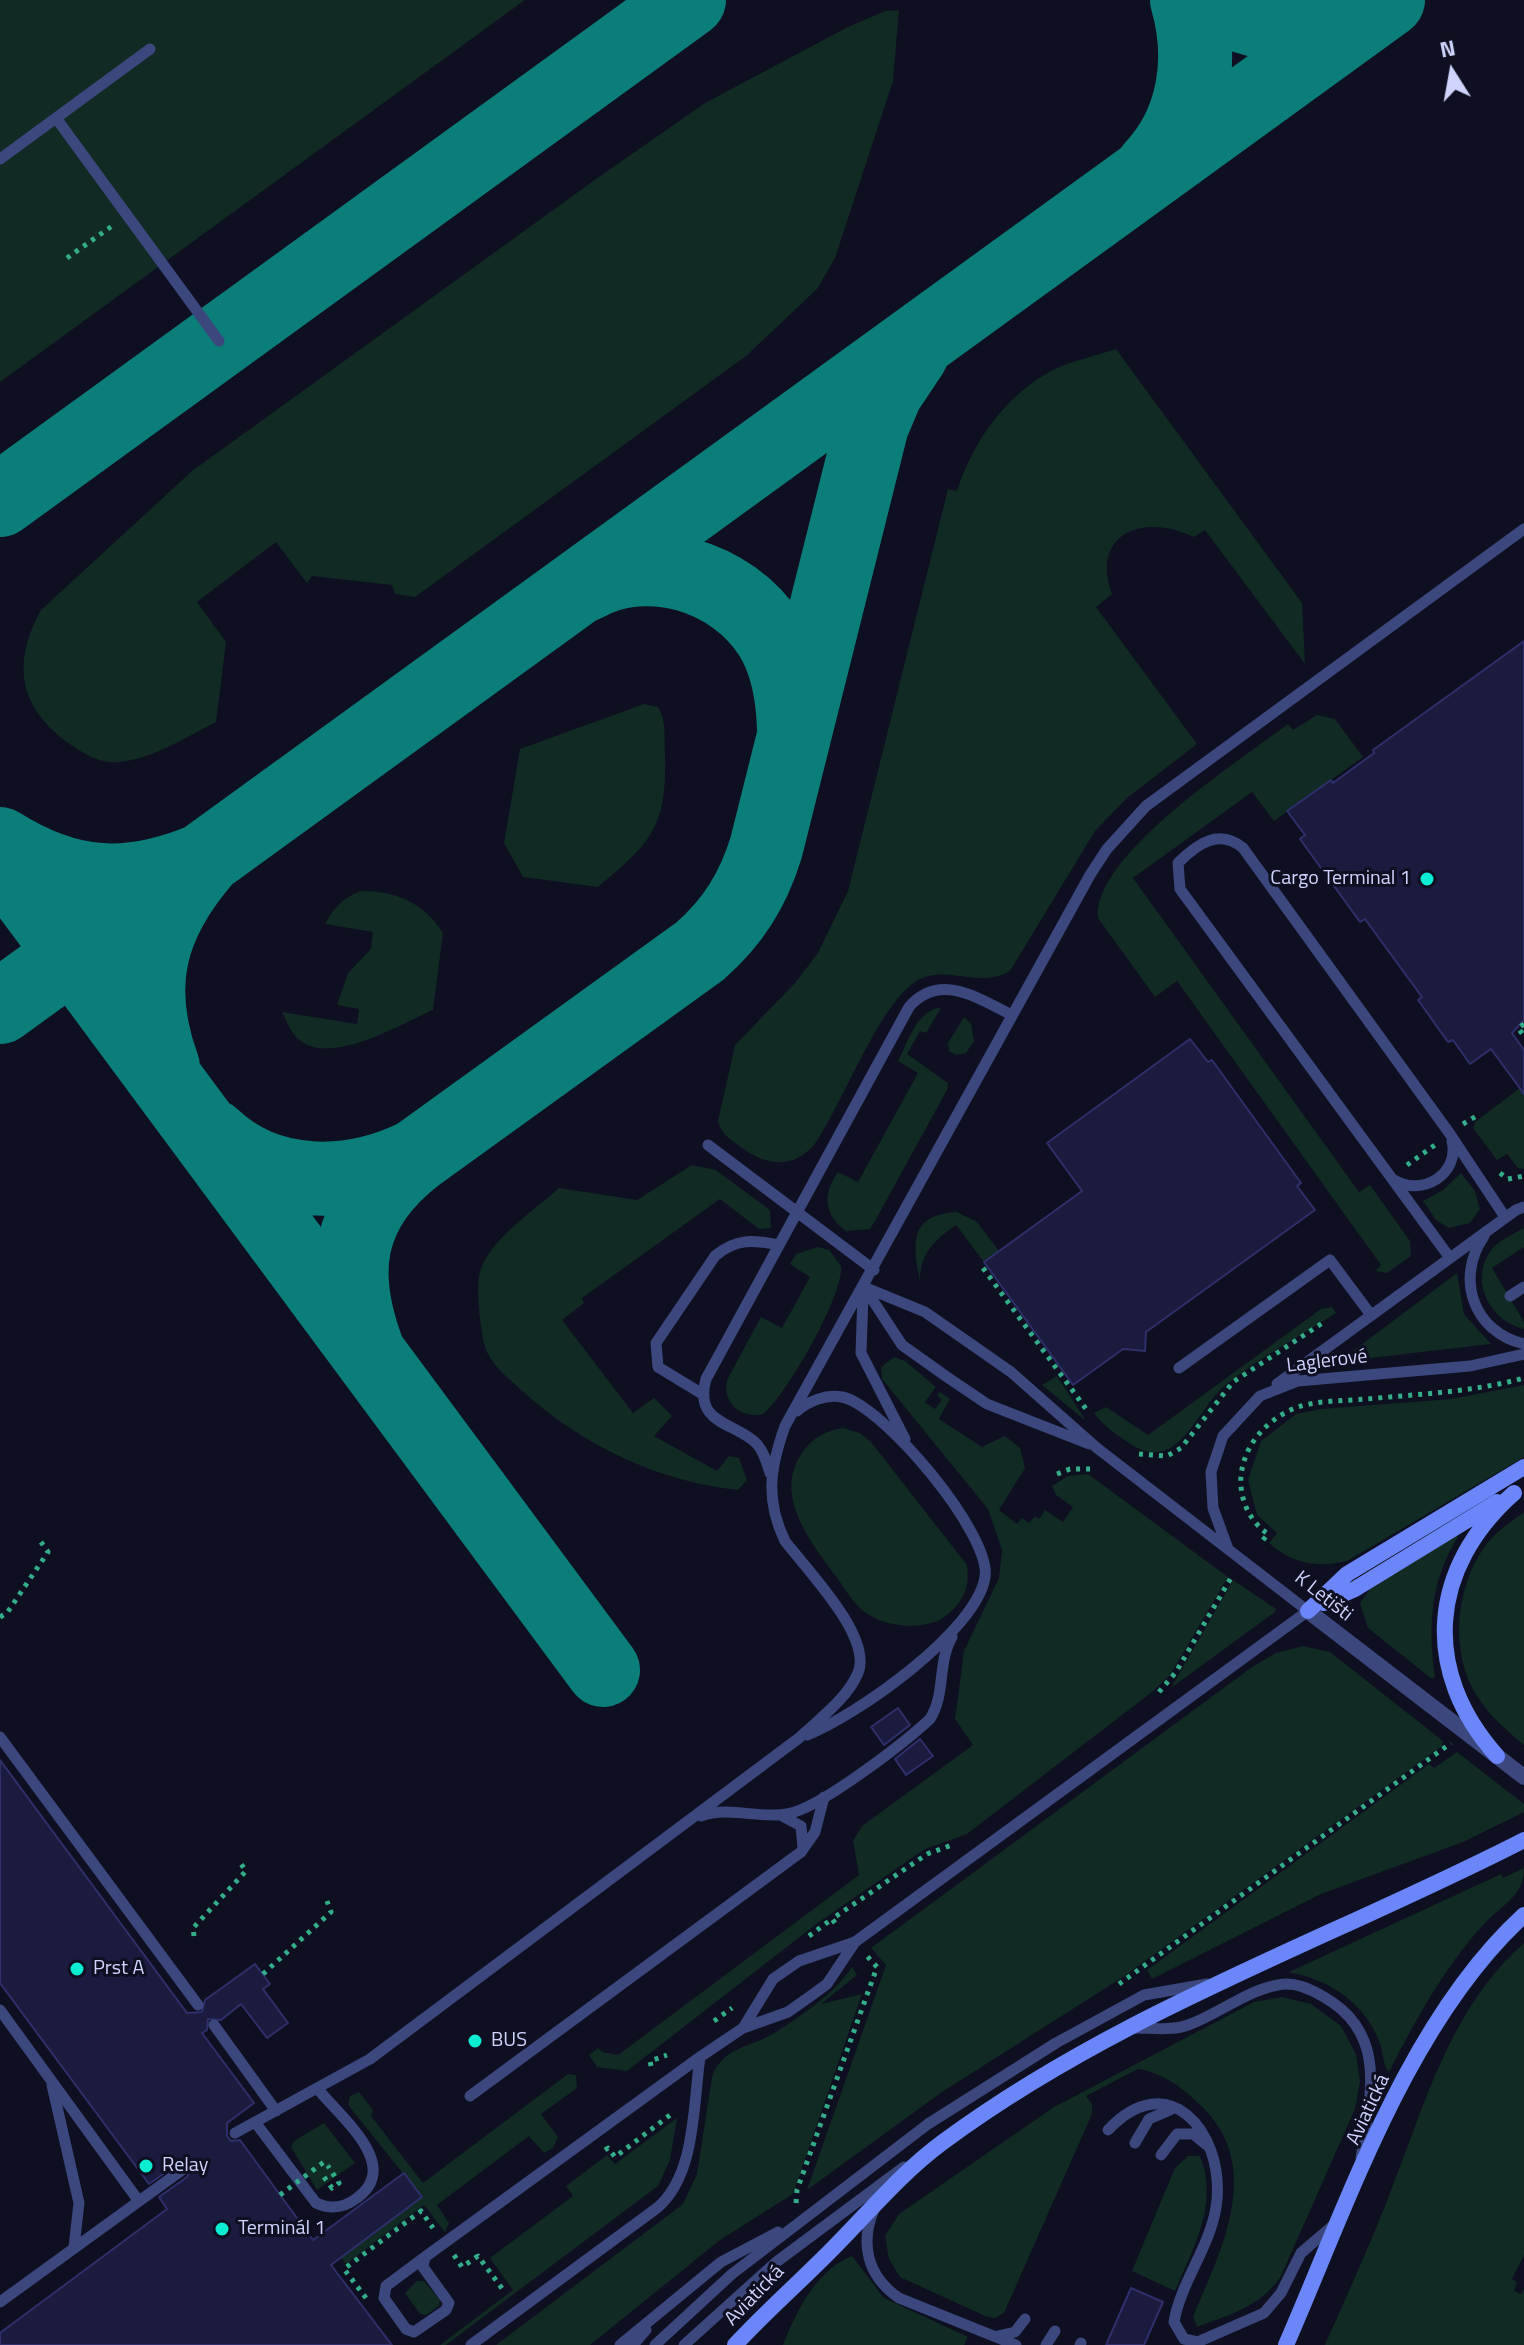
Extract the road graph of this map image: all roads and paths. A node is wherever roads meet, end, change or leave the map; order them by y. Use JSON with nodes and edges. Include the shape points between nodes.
{"nodes":[{"id":1,"x":150,"y":49,"type":"dead end"},
{"id":2,"x":56,"y":118,"type":"junction"},
{"id":3,"x":0,"y":159,"type":"edge"},
{"id":4,"x":126,"y":216,"type":"junction"},
{"id":5,"x":67,"y":258,"type":"dead end"},
{"id":6,"x":219,"y":341,"type":"dead end"},
{"id":7,"x":1524,"y":529,"type":"edge"},
{"id":8,"x":1012,"y":1015,"type":"junction"},
{"id":9,"x":1524,"y":1024,"type":"edge"},
{"id":10,"x":1524,"y":1036,"type":"edge"},
{"id":11,"x":1478,"y":1115,"type":"dead end"},
{"id":12,"x":1455,"y":1131,"type":"junction"},
{"id":13,"x":1439,"y":1143,"type":"dead end"},
{"id":14,"x":708,"y":1145,"type":"dead end"},
{"id":15,"x":1395,"y":1174,"type":"junction"},
{"id":16,"x":1524,"y":1197,"type":"edge"},
{"id":17,"x":1520,"y":1208,"type":"edge"},
{"id":18,"x":796,"y":1211,"type":"junction"},
{"id":19,"x":1505,"y":1217,"type":"junction"},
{"id":20,"x":1493,"y":1227,"type":"junction"},
{"id":21,"x":779,"y":1245,"type":"junction"},
{"id":22,"x":1450,"y":1258,"type":"junction"},
{"id":23,"x":983,"y":1268,"type":"dead end"},
{"id":24,"x":874,"y":1270,"type":"junction"},
{"id":25,"x":864,"y":1287,"type":"junction"},
{"id":26,"x":1524,"y":1287,"type":"edge"},
{"id":27,"x":1510,"y":1296,"type":"dead end"},
{"id":28,"x":1371,"y":1315,"type":"junction"},
{"id":29,"x":1326,"y":1321,"type":"dead end"},
{"id":30,"x":1524,"y":1344,"type":"edge"},
{"id":31,"x":1524,"y":1354,"type":"edge"},
{"id":32,"x":1179,"y":1368,"type":"dead end"},
{"id":33,"x":1524,"y":1378,"type":"edge"},
{"id":34,"x":704,"y":1395,"type":"junction"},
{"id":35,"x":1260,"y":1396,"type":"junction"},
{"id":36,"x":1092,"y":1417,"type":"dead end"},
{"id":37,"x":785,"y":1426,"type":"junction"},
{"id":38,"x":1097,"y":1448,"type":"junction"},
{"id":39,"x":912,"y":1453,"type":"junction"},
{"id":40,"x":1136,"y":1453,"type":"dead end"},
{"id":41,"x":1524,"y":1467,"type":"edge"},
{"id":42,"x":770,"y":1474,"type":"junction"},
{"id":43,"x":1519,"y":1491,"type":"edge"},
{"id":44,"x":1263,"y":1540,"type":"dead end"},
{"id":45,"x":41,"y":1542,"type":"dead end"},
{"id":46,"x":1229,"y":1549,"type":"junction"},
{"id":47,"x":1233,"y":1574,"type":"dead end"},
{"id":48,"x":1308,"y":1611,"type":"junction"},
{"id":49,"x":0,"y":1617,"type":"edge"},
{"id":50,"x":956,"y":1629,"type":"junction"},
{"id":51,"x":1150,"y":1700,"type":"dead end"},
{"id":52,"x":0,"y":1737,"type":"edge"},
{"id":53,"x":799,"y":1738,"type":"junction"},
{"id":54,"x":1497,"y":1756,"type":"junction"},
{"id":55,"x":1524,"y":1777,"type":"edge"},
{"id":56,"x":824,"y":1797,"type":"junction"},
{"id":57,"x":776,"y":1816,"type":"junction"},
{"id":58,"x":687,"y":1822,"type":"junction"},
{"id":59,"x":1524,"y":1840,"type":"edge"},
{"id":60,"x":955,"y":1844,"type":"dead end"},
{"id":61,"x":801,"y":1852,"type":"junction"},
{"id":62,"x":239,"y":1861,"type":"dead end"},
{"id":63,"x":327,"y":1901,"type":"dead end"},
{"id":64,"x":1524,"y":1915,"type":"edge"},
{"id":65,"x":835,"y":1923,"type":"dead end"},
{"id":66,"x":194,"y":1936,"type":"dead end"},
{"id":67,"x":855,"y":1942,"type":"junction"},
{"id":68,"x":865,"y":1954,"type":"dead end"},
{"id":69,"x":263,"y":1974,"type":"dead end"},
{"id":70,"x":1228,"y":1980,"type":"junction"},
{"id":71,"x":739,"y":2000,"type":"dead end"},
{"id":72,"x":198,"y":2005,"type":"dead end"},
{"id":73,"x":0,"y":2010,"type":"edge"},
{"id":74,"x":214,"y":2025,"type":"dead end"},
{"id":75,"x":704,"y":2028,"type":"dead end"},
{"id":76,"x":743,"y":2028,"type":"junction"},
{"id":77,"x":1130,"y":2028,"type":"junction"},
{"id":78,"x":679,"y":2046,"type":"dead end"},
{"id":79,"x":700,"y":2057,"type":"junction"},
{"id":80,"x":651,"y":2066,"type":"dead end"},
{"id":81,"x":51,"y":2080,"type":"junction"},
{"id":82,"x":317,"y":2088,"type":"junction"},
{"id":83,"x":470,"y":2096,"type":"dead end"},
{"id":84,"x":675,"y":2107,"type":"dead end"},
{"id":85,"x":1179,"y":2110,"type":"junction"},
{"id":86,"x":276,"y":2111,"type":"junction"},
{"id":87,"x":255,"y":2122,"type":"junction"},
{"id":88,"x":1108,"y":2130,"type":"dead end"},
{"id":89,"x":235,"y":2133,"type":"dead end"},
{"id":90,"x":942,"y":2143,"type":"junction"},
{"id":91,"x":1135,"y":2143,"type":"dead end"},
{"id":92,"x":1214,"y":2154,"type":"junction"},
{"id":93,"x":598,"y":2155,"type":"dead end"},
{"id":94,"x":1161,"y":2155,"type":"dead end"},
{"id":95,"x":182,"y":2170,"type":"dead end"},
{"id":96,"x":324,"y":2177,"type":"dead end"},
{"id":97,"x":1358,"y":2182,"type":"junction"},
{"id":98,"x":280,"y":2195,"type":"dead end"},
{"id":99,"x":880,"y":2196,"type":"junction"},
{"id":100,"x":138,"y":2200,"type":"junction"},
{"id":101,"x":796,"y":2204,"type":"dead end"},
{"id":102,"x":1342,"y":2217,"type":"junction"},
{"id":103,"x":802,"y":2218,"type":"junction"},
{"id":104,"x":74,"y":2247,"type":"junction"},
{"id":105,"x":451,"y":2251,"type":"dead end"},
{"id":106,"x":425,"y":2257,"type":"junction"},
{"id":107,"x":504,"y":2291,"type":"dead end"},
{"id":108,"x":683,"y":2293,"type":"junction"},
{"id":109,"x":0,"y":2302,"type":"edge"},
{"id":110,"x":1025,"y":2319,"type":"dead end"},
{"id":111,"x":1055,"y":2331,"type":"dead end"},
{"id":112,"x":994,"y":2336,"type":"junction"},
{"id":113,"x":1194,"y":2343,"type":"edge"},
{"id":114,"x":471,"y":2345,"type":"edge"},
{"id":115,"x":620,"y":2345,"type":"edge"},
{"id":116,"x":633,"y":2345,"type":"edge"},
{"id":117,"x":655,"y":2345,"type":"edge"},
{"id":118,"x":684,"y":2345,"type":"edge"},
{"id":119,"x":735,"y":2345,"type":"edge"},
{"id":120,"x":1016,"y":2345,"type":"edge"},
{"id":121,"x":1046,"y":2345,"type":"edge"},
{"id":122,"x":1286,"y":2345,"type":"edge"}],
"edges":[{"from":1,"to":2,"type":"lane"},
{"from":2,"to":3,"type":"lane"},
{"from":2,"to":4,"type":"lane"},
{"from":4,"to":5,"type":"path"},
{"from":4,"to":6,"type":"lane"},
{"from":7,"to":8,"type":"lane","via":[[1146,806],[1107,849]]},
{"from":8,"to":18,"type":"lane","via":[[953,988],[917,998]]},
{"from":8,"to":24,"type":"lane"},
{"from":9,"to":10,"type":"path","via":[[1518,1028]]},
{"from":11,"to":12,"type":"path"},
{"from":12,"to":15,"type":"lane","via":[[1444,1173],[1415,1187]]},
{"from":12,"to":15,"type":"lane","via":[[1243,848],[1220,837],[1185,855],[1178,863],[1180,889]]},
{"from":12,"to":19,"type":"lane"},
{"from":13,"to":15,"type":"path"},
{"from":14,"to":18,"type":"lane"},
{"from":15,"to":22,"type":"lane"},
{"from":16,"to":17,"type":"lane"},
{"from":17,"to":19,"type":"lane"},
{"from":18,"to":21,"type":"lane"},
{"from":18,"to":24,"type":"lane"},
{"from":19,"to":20,"type":"lane"},
{"from":20,"to":22,"type":"lane"},
{"from":20,"to":30,"type":"lane","via":[[1471,1261],[1472,1301],[1496,1333]]},
{"from":21,"to":34,"type":"lane","via":[[706,1379]]},
{"from":21,"to":34,"type":"lane","via":[[754,1240],[728,1244],[656,1343],[658,1367]]},
{"from":22,"to":28,"type":"lane"},
{"from":23,"to":36,"type":"path"},
{"from":24,"to":25,"type":"lane"},
{"from":25,"to":37,"type":"lane"},
{"from":25,"to":38,"type":"lane","via":[[925,1312],[1011,1372]]},
{"from":25,"to":38,"type":"lane","via":[[902,1345],[987,1404]]},
{"from":25,"to":39,"type":"lane","via":[[861,1353]]},
{"from":26,"to":27,"type":"lane"},
{"from":28,"to":32,"type":"lane","via":[[1330,1260]]},
{"from":28,"to":35,"type":"lane"},
{"from":29,"to":40,"type":"path","via":[[1233,1382],[1181,1448],[1157,1457]]},
{"from":31,"to":35,"type":"lane","name":"Laglerové","via":[[1470,1366],[1298,1381]]},
{"from":33,"to":44,"type":"path","via":[[1462,1391],[1307,1404],[1280,1415],[1256,1436],[1241,1474],[1246,1508],[1268,1534]]},
{"from":34,"to":42,"type":"lane","via":[[715,1418],[757,1444]]},
{"from":35,"to":46,"type":"lane","name":"Laglerové","via":[[1223,1436],[1211,1472],[1213,1508]]},
{"from":37,"to":39,"type":"lane","via":[[807,1403],[844,1398],[880,1420]]},
{"from":37,"to":42,"type":"lane"},
{"from":38,"to":46,"type":"lane","name":"K Letišti"},
{"from":39,"to":50,"type":"lane","via":[[967,1524],[985,1562],[981,1590]]},
{"from":41,"to":48,"type":"main road","via":[[1347,1574]]},
{"from":42,"to":53,"type":"lane","via":[[772,1508],[785,1541],[851,1628],[861,1653],[857,1676],[848,1689]]},
{"from":43,"to":48,"type":"main road","via":[[1468,1516],[1355,1589]]},
{"from":43,"to":54,"type":"main road","via":[[1481,1526],[1458,1565],[1444,1632],[1458,1700]]},
{"from":45,"to":49,"type":"path","via":[[48,1552]]},
{"from":46,"to":48,"type":"lane","name":"K Letišti"},
{"from":47,"to":51,"type":"path","via":[[1170,1682]]},
{"from":48,"to":54,"type":"street","name":"K Letišti"},
{"from":48,"to":67,"type":"lane"},
{"from":50,"to":53,"type":"lane","via":[[837,1723]]},
{"from":50,"to":56,"type":"lane","via":[[944,1655],[941,1694],[930,1719]]},
{"from":52,"to":72,"type":"lane"},
{"from":53,"to":58,"type":"lane"},
{"from":54,"to":55,"type":"street","name":"K Letišti"},
{"from":56,"to":57,"type":"lane","via":[[801,1811]]},
{"from":56,"to":61,"type":"lane","via":[[815,1832]]},
{"from":57,"to":58,"type":"lane","via":[[723,1811]]},
{"from":57,"to":61,"type":"lane","via":[[801,1826]]},
{"from":58,"to":82,"type":"lane","via":[[370,2059]]},
{"from":59,"to":70,"type":"main road"},
{"from":60,"to":65,"type":"path","via":[[927,1854],[832,1919]]},
{"from":61,"to":83,"type":"lane"},
{"from":62,"to":66,"type":"path","via":[[246,1871],[193,1928]]},
{"from":63,"to":69,"type":"path","via":[[331,1912]]},
{"from":64,"to":97,"type":"main road","name":"Aviatická","via":[[1467,1975],[1439,2017]]},
{"from":67,"to":76,"type":"lane","via":[[827,1984],[788,2012]]},
{"from":67,"to":76,"type":"lane","via":[[799,1961],[773,1979]]},
{"from":68,"to":101,"type":"path","via":[[877,1967]]},
{"from":70,"to":77,"type":"main road"},
{"from":70,"to":103,"type":"lane","via":[[1144,1995],[1056,2043],[928,2124]]},
{"from":71,"to":75,"type":"path"},
{"from":73,"to":81,"type":"lane"},
{"from":74,"to":86,"type":"lane"},
{"from":76,"to":79,"type":"lane"},
{"from":77,"to":90,"type":"main road","name":"Aviatická"},
{"from":77,"to":97,"type":"lane","via":[[1186,2026],[1283,1984],[1327,1998],[1359,2031],[1373,2074]]},
{"from":78,"to":80,"type":"path","via":[[650,2061]]},
{"from":79,"to":106,"type":"lane"},
{"from":79,"to":114,"type":"lane","via":[[684,2167],[675,2190]]},
{"from":81,"to":100,"type":"lane"},
{"from":81,"to":104,"type":"lane","via":[[79,2203]]},
{"from":82,"to":86,"type":"lane"},
{"from":82,"to":87,"type":"lane","via":[[373,2160],[372,2185],[351,2203],[331,2208],[309,2197]]},
{"from":84,"to":93,"type":"path","via":[[673,2115],[615,2157],[608,2148]]},
{"from":85,"to":88,"type":"lane","via":[[1140,2108]]},
{"from":85,"to":91,"type":"lane","via":[[1149,2119]]},
{"from":85,"to":92,"type":"lane","via":[[1196,2119]]},
{"from":86,"to":87,"type":"lane"},
{"from":87,"to":89,"type":"lane"},
{"from":90,"to":99,"type":"main road","name":"Aviatická"},
{"from":90,"to":118,"type":"lane","via":[[775,2263]]},
{"from":92,"to":94,"type":"lane","via":[[1200,2137],[1186,2133],[1171,2138]]},
{"from":92,"to":113,"type":"lane","via":[[1214,2216],[1174,2322],[1184,2339]]},
{"from":95,"to":100,"type":"lane"},
{"from":96,"to":98,"type":"path","bridge":true,"via":[[332,2188],[339,2183],[324,2162]]},
{"from":97,"to":102,"type":"main road","name":"Aviatická"},
{"from":99,"to":112,"type":"lane","via":[[866,2240],[867,2259],[885,2288]]},
{"from":99,"to":119,"type":"main road","name":"Aviatická"},
{"from":100,"to":104,"type":"lane"},
{"from":102,"to":113,"type":"lane","via":[[1301,2253],[1264,2313]]},
{"from":102,"to":122,"type":"main road","name":"Aviatická"},
{"from":103,"to":108,"type":"lane","via":[[721,2262]]},
{"from":103,"to":117,"type":"lane"},
{"from":104,"to":109,"type":"lane"},
{"from":105,"to":107,"type":"path","via":[[462,2267],[478,2256]]},
{"from":106,"to":106,"type":"lane","via":[[423,2267],[449,2303],[414,2332],[406,2329],[382,2294]]},
{"from":108,"to":115,"type":"lane"},
{"from":108,"to":116,"type":"lane"},
{"from":110,"to":112,"type":"lane","via":[[1015,2332]]},
{"from":111,"to":121,"type":"lane"},
{"from":112,"to":120,"type":"lane"}]}
